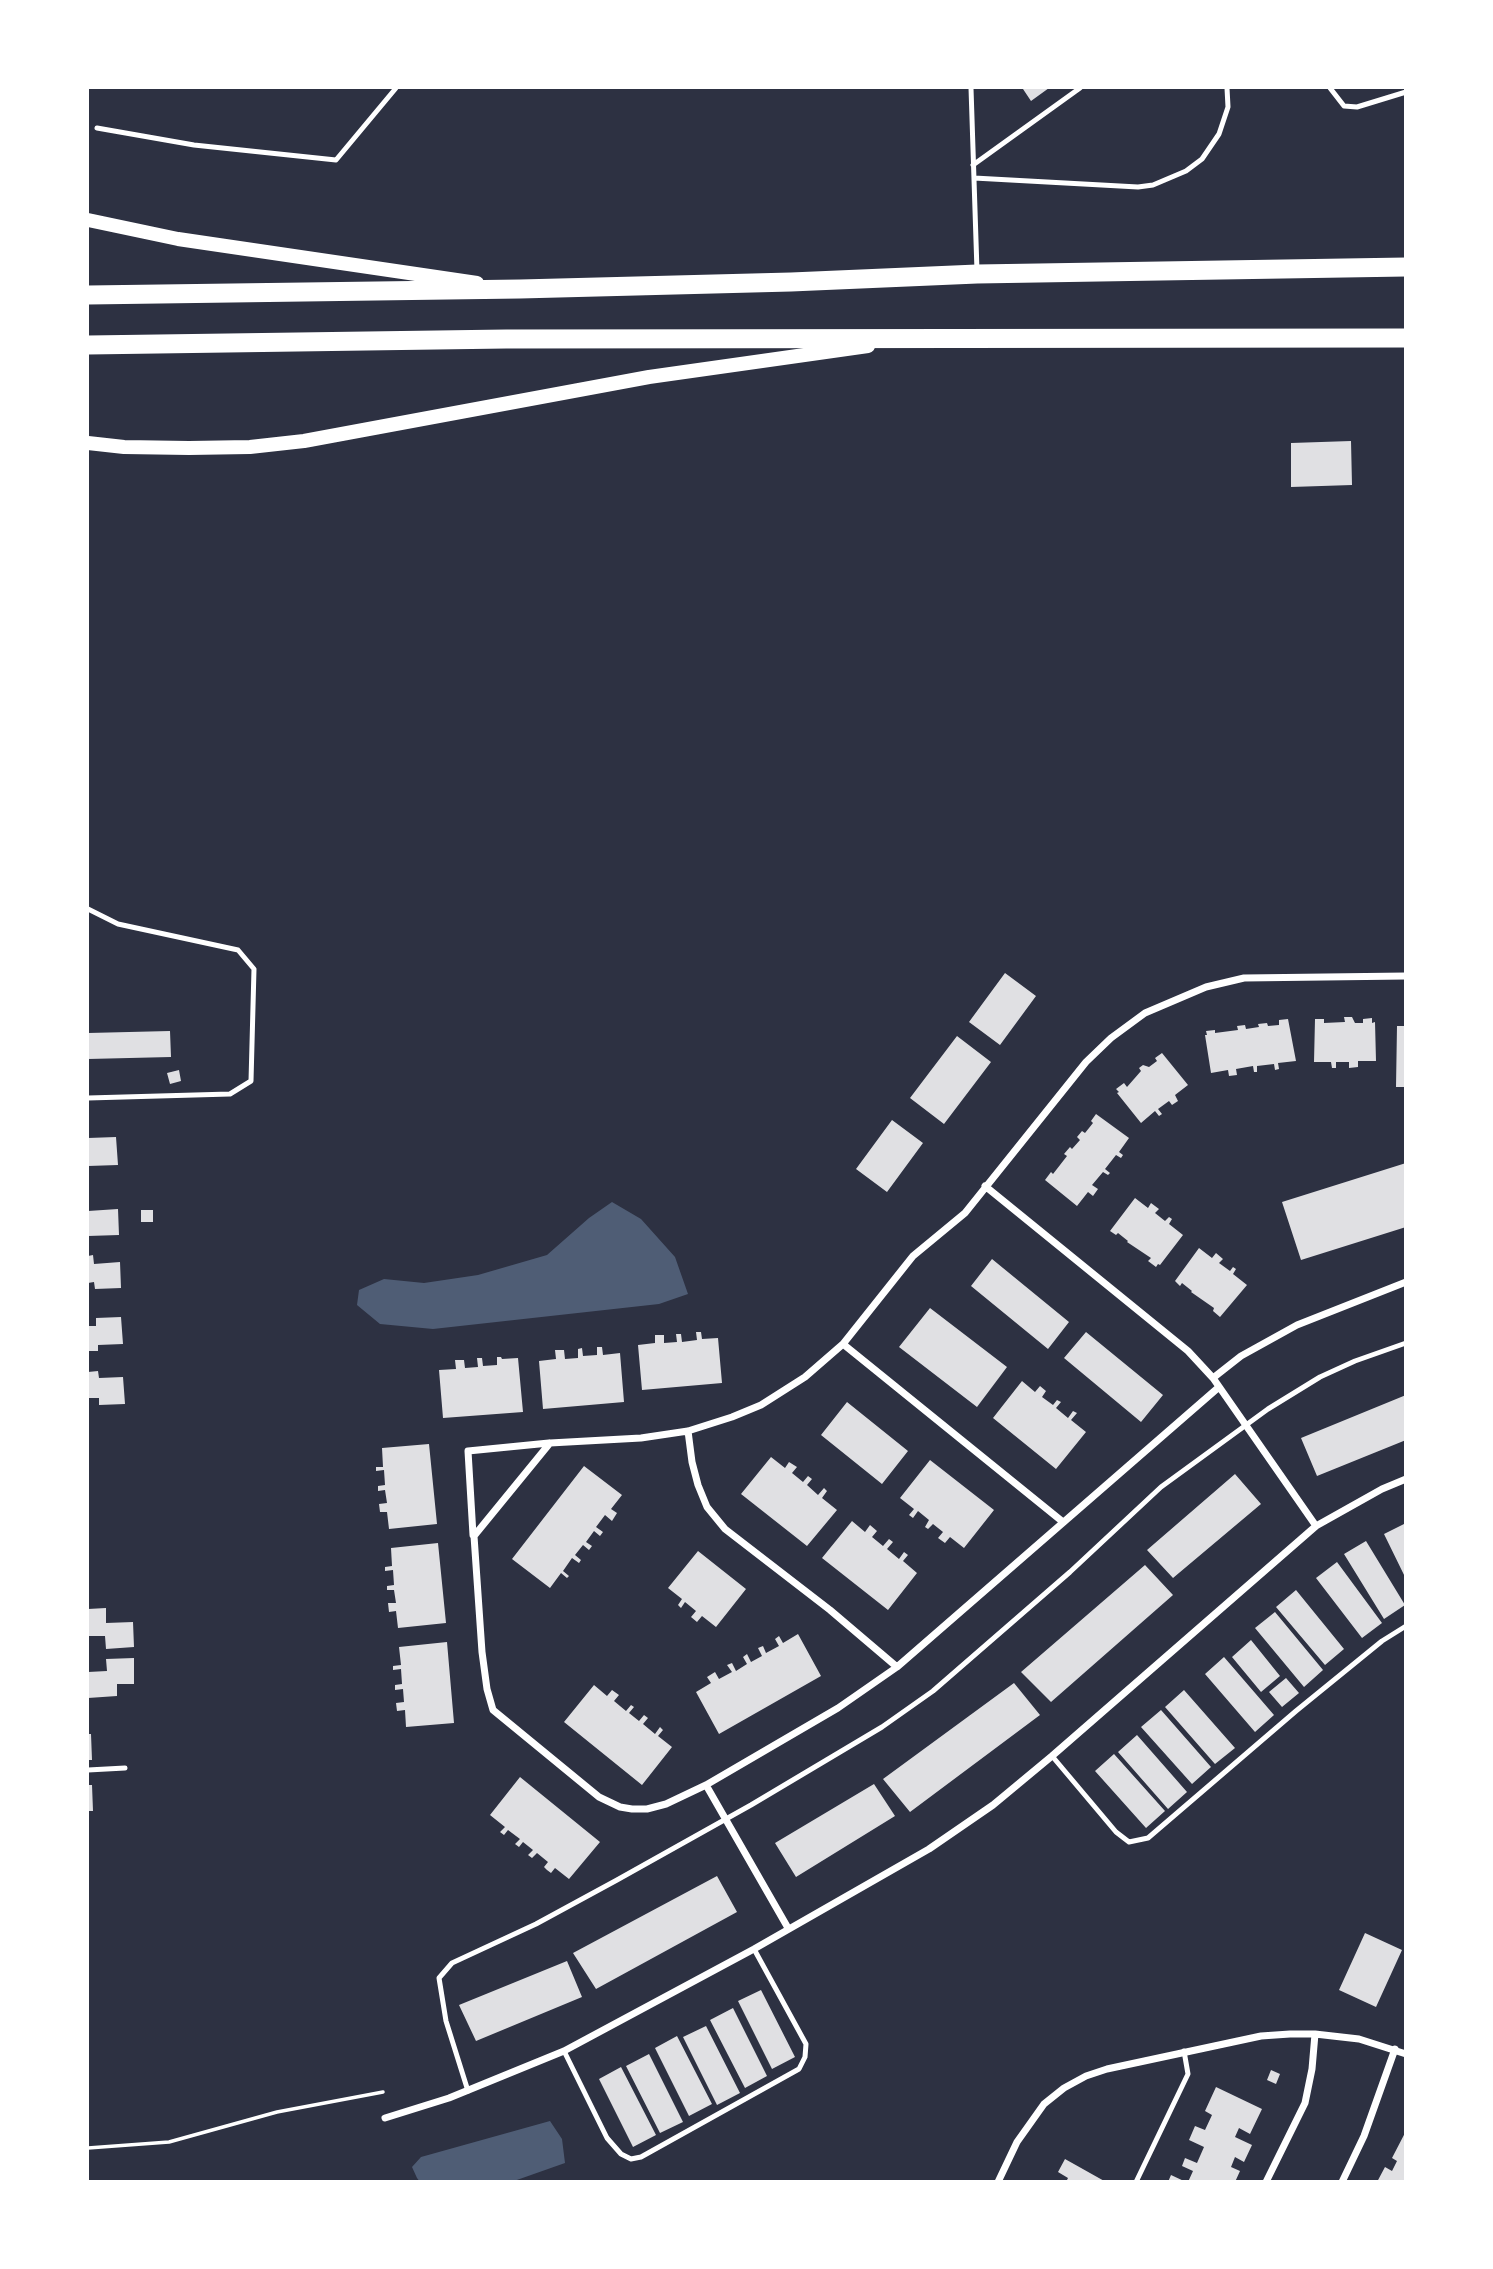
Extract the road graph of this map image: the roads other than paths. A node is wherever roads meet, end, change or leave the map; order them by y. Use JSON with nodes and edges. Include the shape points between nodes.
{"nodes":[{"id":1,"x":396,"y":88,"type":"edge"},
{"id":2,"x":971,"y":88,"type":"edge"},
{"id":3,"x":1080,"y":88,"type":"edge"},
{"id":4,"x":1227,"y":88,"type":"edge"},
{"id":5,"x":1330,"y":88,"type":"edge"},
{"id":6,"x":1405,"y":92,"type":"edge"},
{"id":7,"x":97,"y":128,"type":"dead end"},
{"id":8,"x":973,"y":165,"type":"junction"},
{"id":9,"x":974,"y":178,"type":"junction"},
{"id":10,"x":88,"y":220,"type":"edge"},
{"id":11,"x":1405,"y":267,"type":"edge"},
{"id":12,"x":977,"y":274,"type":"junction"},
{"id":13,"x":520,"y":289,"type":"junction"},
{"id":14,"x":88,"y":295,"type":"edge"},
{"id":15,"x":1405,"y":338,"type":"edge"},
{"id":16,"x":913,"y":340,"type":"junction"},
{"id":17,"x":88,"y":345,"type":"edge"},
{"id":18,"x":88,"y":443,"type":"edge"},
{"id":19,"x":88,"y":909,"type":"edge"},
{"id":20,"x":1405,"y":976,"type":"edge"},
{"id":21,"x":88,"y":1098,"type":"edge"},
{"id":22,"x":985,"y":1186,"type":"junction"},
{"id":23,"x":1405,"y":1282,"type":"edge"},
{"id":24,"x":843,"y":1343,"type":"junction"},
{"id":25,"x":1405,"y":1343,"type":"edge"},
{"id":26,"x":1213,"y":1378,"type":"junction"},
{"id":27,"x":1219,"y":1387,"type":"junction"},
{"id":28,"x":1247,"y":1425,"type":"junction"},
{"id":29,"x":688,"y":1431,"type":"junction"},
{"id":30,"x":550,"y":1443,"type":"junction"},
{"id":31,"x":1405,"y":1479,"type":"edge"},
{"id":32,"x":1063,"y":1522,"type":"junction"},
{"id":33,"x":1316,"y":1526,"type":"junction"},
{"id":34,"x":474,"y":1536,"type":"junction"},
{"id":35,"x":1405,"y":1626,"type":"edge"},
{"id":36,"x":897,"y":1667,"type":"junction"},
{"id":37,"x":1052,"y":1756,"type":"junction"},
{"id":38,"x":125,"y":1768,"type":"dead end"},
{"id":39,"x":88,"y":1770,"type":"edge"},
{"id":40,"x":706,"y":1785,"type":"junction"},
{"id":41,"x":724,"y":1820,"type":"junction"},
{"id":42,"x":788,"y":1928,"type":"junction"},
{"id":43,"x":754,"y":1949,"type":"junction"},
{"id":44,"x":1315,"y":2034,"type":"junction"},
{"id":45,"x":1395,"y":2049,"type":"junction"},
{"id":46,"x":564,"y":2051,"type":"junction"},
{"id":47,"x":1184,"y":2051,"type":"junction"},
{"id":48,"x":1405,"y":2054,"type":"edge"},
{"id":49,"x":468,"y":2091,"type":"junction"},
{"id":50,"x":385,"y":2118,"type":"dead end"},
{"id":51,"x":998,"y":2182,"type":"edge"},
{"id":52,"x":1136,"y":2182,"type":"edge"},
{"id":53,"x":1266,"y":2182,"type":"edge"},
{"id":54,"x":1342,"y":2182,"type":"edge"}],
"edges":[{"from":1,"to":7,"type":"lane","via":[[336,160],[194,145]]},
{"from":2,"to":8,"type":"lane"},
{"from":3,"to":8,"type":"lane"},
{"from":4,"to":9,"type":"lane","via":[[1228,107],[1219,134],[1202,159],[1153,185]]},
{"from":5,"to":6,"type":"lane","via":[[1344,106],[1357,107]]},
{"from":8,"to":9,"type":"lane"},
{"from":9,"to":12,"type":"lane"},
{"from":10,"to":13,"type":"main road","via":[[178,239]]},
{"from":11,"to":12,"type":"highway"},
{"from":12,"to":13,"type":"highway"},
{"from":13,"to":14,"type":"highway"},
{"from":15,"to":16,"type":"highway"},
{"from":16,"to":17,"type":"highway"},
{"from":16,"to":18,"type":"main road","via":[[649,377],[304,441],[189,448]]},
{"from":19,"to":21,"type":"lane","via":[[118,924],[238,950],[254,969],[251,1081],[230,1094]]},
{"from":20,"to":22,"type":"street","via":[[1244,978],[1206,987],[1145,1013],[1086,1062]]},
{"from":22,"to":24,"type":"street","via":[[965,1213],[913,1256]]},
{"from":22,"to":26,"type":"street","via":[[1188,1351]]},
{"from":23,"to":26,"type":"street","via":[[1297,1325],[1241,1356]]},
{"from":24,"to":29,"type":"street","via":[[805,1377],[761,1405]]},
{"from":24,"to":32,"type":"street"},
{"from":25,"to":28,"type":"lane","via":[[1320,1377]]},
{"from":26,"to":27,"type":"street"},
{"from":27,"to":28,"type":"street"},
{"from":27,"to":32,"type":"street"},
{"from":28,"to":33,"type":"street"},
{"from":28,"to":41,"type":"lane","via":[[1161,1487],[933,1691],[882,1727]]},
{"from":29,"to":30,"type":"street"},
{"from":29,"to":36,"type":"street","via":[[698,1485],[707,1507],[726,1529]]},
{"from":30,"to":34,"type":"street"},
{"from":30,"to":34,"type":"street","via":[[467,1451]]},
{"from":31,"to":33,"type":"street"},
{"from":32,"to":36,"type":"street"},
{"from":33,"to":37,"type":"street"},
{"from":34,"to":40,"type":"street","via":[[482,1652],[493,1710],[599,1797],[620,1807],[647,1809]]},
{"from":35,"to":37,"type":"lane","via":[[1149,1838],[1129,1842],[1116,1832]]},
{"from":36,"to":40,"type":"street","via":[[838,1708]]},
{"from":37,"to":42,"type":"street","via":[[993,1805],[929,1849]]},
{"from":38,"to":39,"type":"lane"},
{"from":40,"to":41,"type":"street"},
{"from":41,"to":42,"type":"street"},
{"from":41,"to":49,"type":"lane","via":[[536,1924],[452,1963],[439,1978],[446,2021]]},
{"from":42,"to":43,"type":"street"},
{"from":43,"to":46,"type":"street"},
{"from":43,"to":46,"type":"lane","via":[[806,2044],[799,2069],[641,2157],[621,2154],[607,2138]]},
{"from":44,"to":45,"type":"street"},
{"from":44,"to":47,"type":"street","via":[[1261,2036]]},
{"from":44,"to":53,"type":"street","via":[[1305,2103]]},
{"from":45,"to":48,"type":"street"},
{"from":45,"to":54,"type":"street"},
{"from":46,"to":49,"type":"street"},
{"from":47,"to":51,"type":"street","via":[[1107,2069],[1064,2088],[1033,2118]]},
{"from":47,"to":52,"type":"lane","via":[[1188,2074]]},
{"from":49,"to":50,"type":"street"}]}
